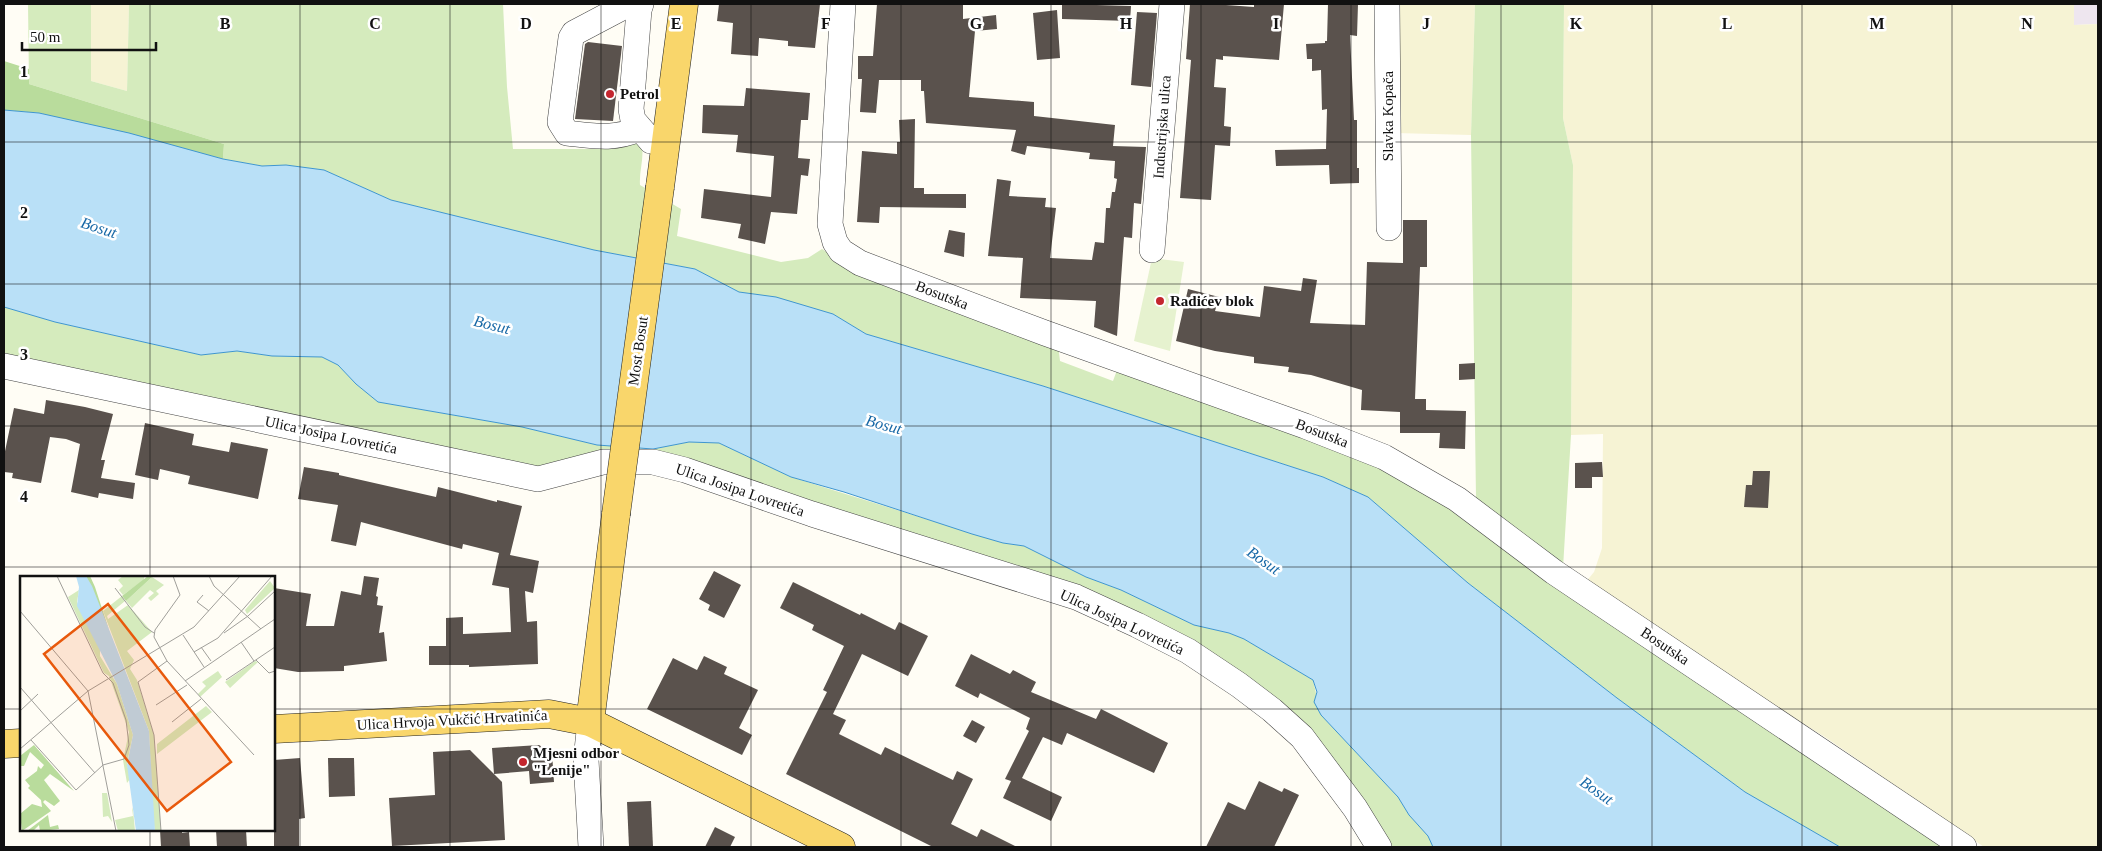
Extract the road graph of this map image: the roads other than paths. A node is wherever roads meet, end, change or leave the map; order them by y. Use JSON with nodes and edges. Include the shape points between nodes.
{"nodes":[{"id":1,"x":684,"y":4,"type":"edge"},
{"id":2,"x":843,"y":4,"type":"edge"},
{"id":3,"x":1172,"y":4,"type":"edge"},
{"id":4,"x":1388,"y":4,"type":"edge"},
{"id":5,"x":635,"y":5,"type":"edge"},
{"id":6,"x":639,"y":129,"type":"junction"},
{"id":7,"x":664,"y":154,"type":"junction"},
{"id":8,"x":1389,"y":228,"type":"dead end"},
{"id":9,"x":1152,"y":250,"type":"dead end"},
{"id":10,"x":4,"y":366,"type":"edge"},
{"id":11,"x":590,"y":722,"type":"junction"},
{"id":12,"x":275,"y":729,"type":"edge"},
{"id":13,"x":20,"y":743,"type":"edge"},
{"id":14,"x":4,"y":744,"type":"edge"},
{"id":15,"x":591,"y":847,"type":"edge"},
{"id":16,"x":841,"y":847,"type":"edge"},
{"id":17,"x":1379,"y":847,"type":"edge"},
{"id":18,"x":1964,"y":847,"type":"edge"}],
"edges":[{"from":1,"to":7,"type":"main road","name":"Most Bosut"},
{"from":2,"to":18,"type":"street","name":"Bosutska","via":[[830,224],[841,251],[860,264],[1384,457],[1457,499],[1554,572]]},
{"from":3,"to":9,"type":"street","name":"Industrijska ulica"},
{"from":4,"to":8,"type":"street","name":"Slavka Kopača"},
{"from":5,"to":6,"type":"street","via":[[631,108]]},
{"from":5,"to":6,"type":"street","via":[[574,33],[560,122],[567,133],[610,138]]},
{"from":6,"to":7,"type":"street"},
{"from":7,"to":11,"type":"main road","name":"Most Bosut","bridge":true},
{"from":10,"to":17,"type":"street","name":"Ulica Josipa Lovretića","via":[[538,479],[603,462],[653,462],[1076,597],[1188,651],[1272,710],[1302,737],[1355,808]]},
{"from":11,"to":12,"type":"main road","name":"Ulica Hrvoja Vukčić Hrvatinića","via":[[549,714]]},
{"from":11,"to":15,"type":"street","via":[[586,760]]},
{"from":11,"to":16,"type":"main road","name":"Ulica Hrvoja Vukčić Hrvatinića"},
{"from":13,"to":14,"type":"main road"}]}
